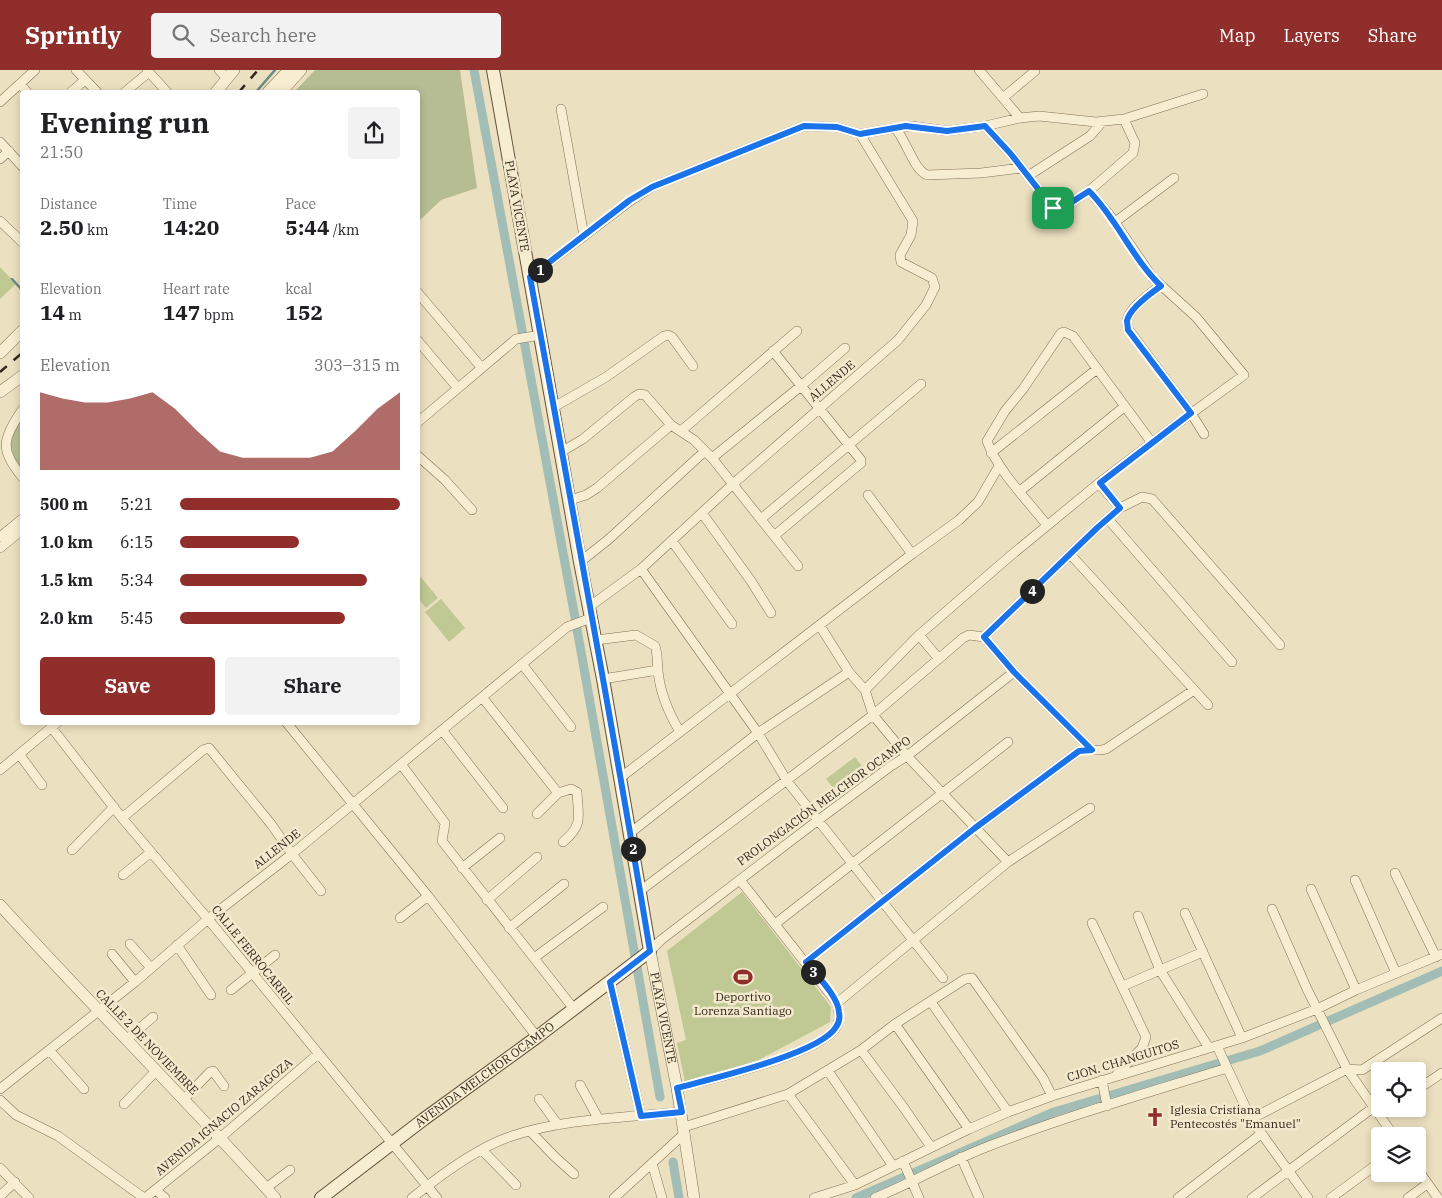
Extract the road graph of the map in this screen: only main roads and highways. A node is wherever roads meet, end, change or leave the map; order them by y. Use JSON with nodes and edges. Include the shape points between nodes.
{"nodes":[{"id":1,"x":493,"y":70,"type":"edge"},
{"id":2,"x":646,"y":955,"type":"joint"},
{"id":3,"x":320,"y":1198,"type":"edge"}],
"edges":[{"from":1,"to":2,"type":"main road","name":"PLAYA VICENTE","via":[[530,277],[535,336],[554,407],[587,615],[604,678],[640,891]]},
{"from":2,"to":3,"type":"main road","name":"AVENIDA MELCHOR OCAMPO"}]}
